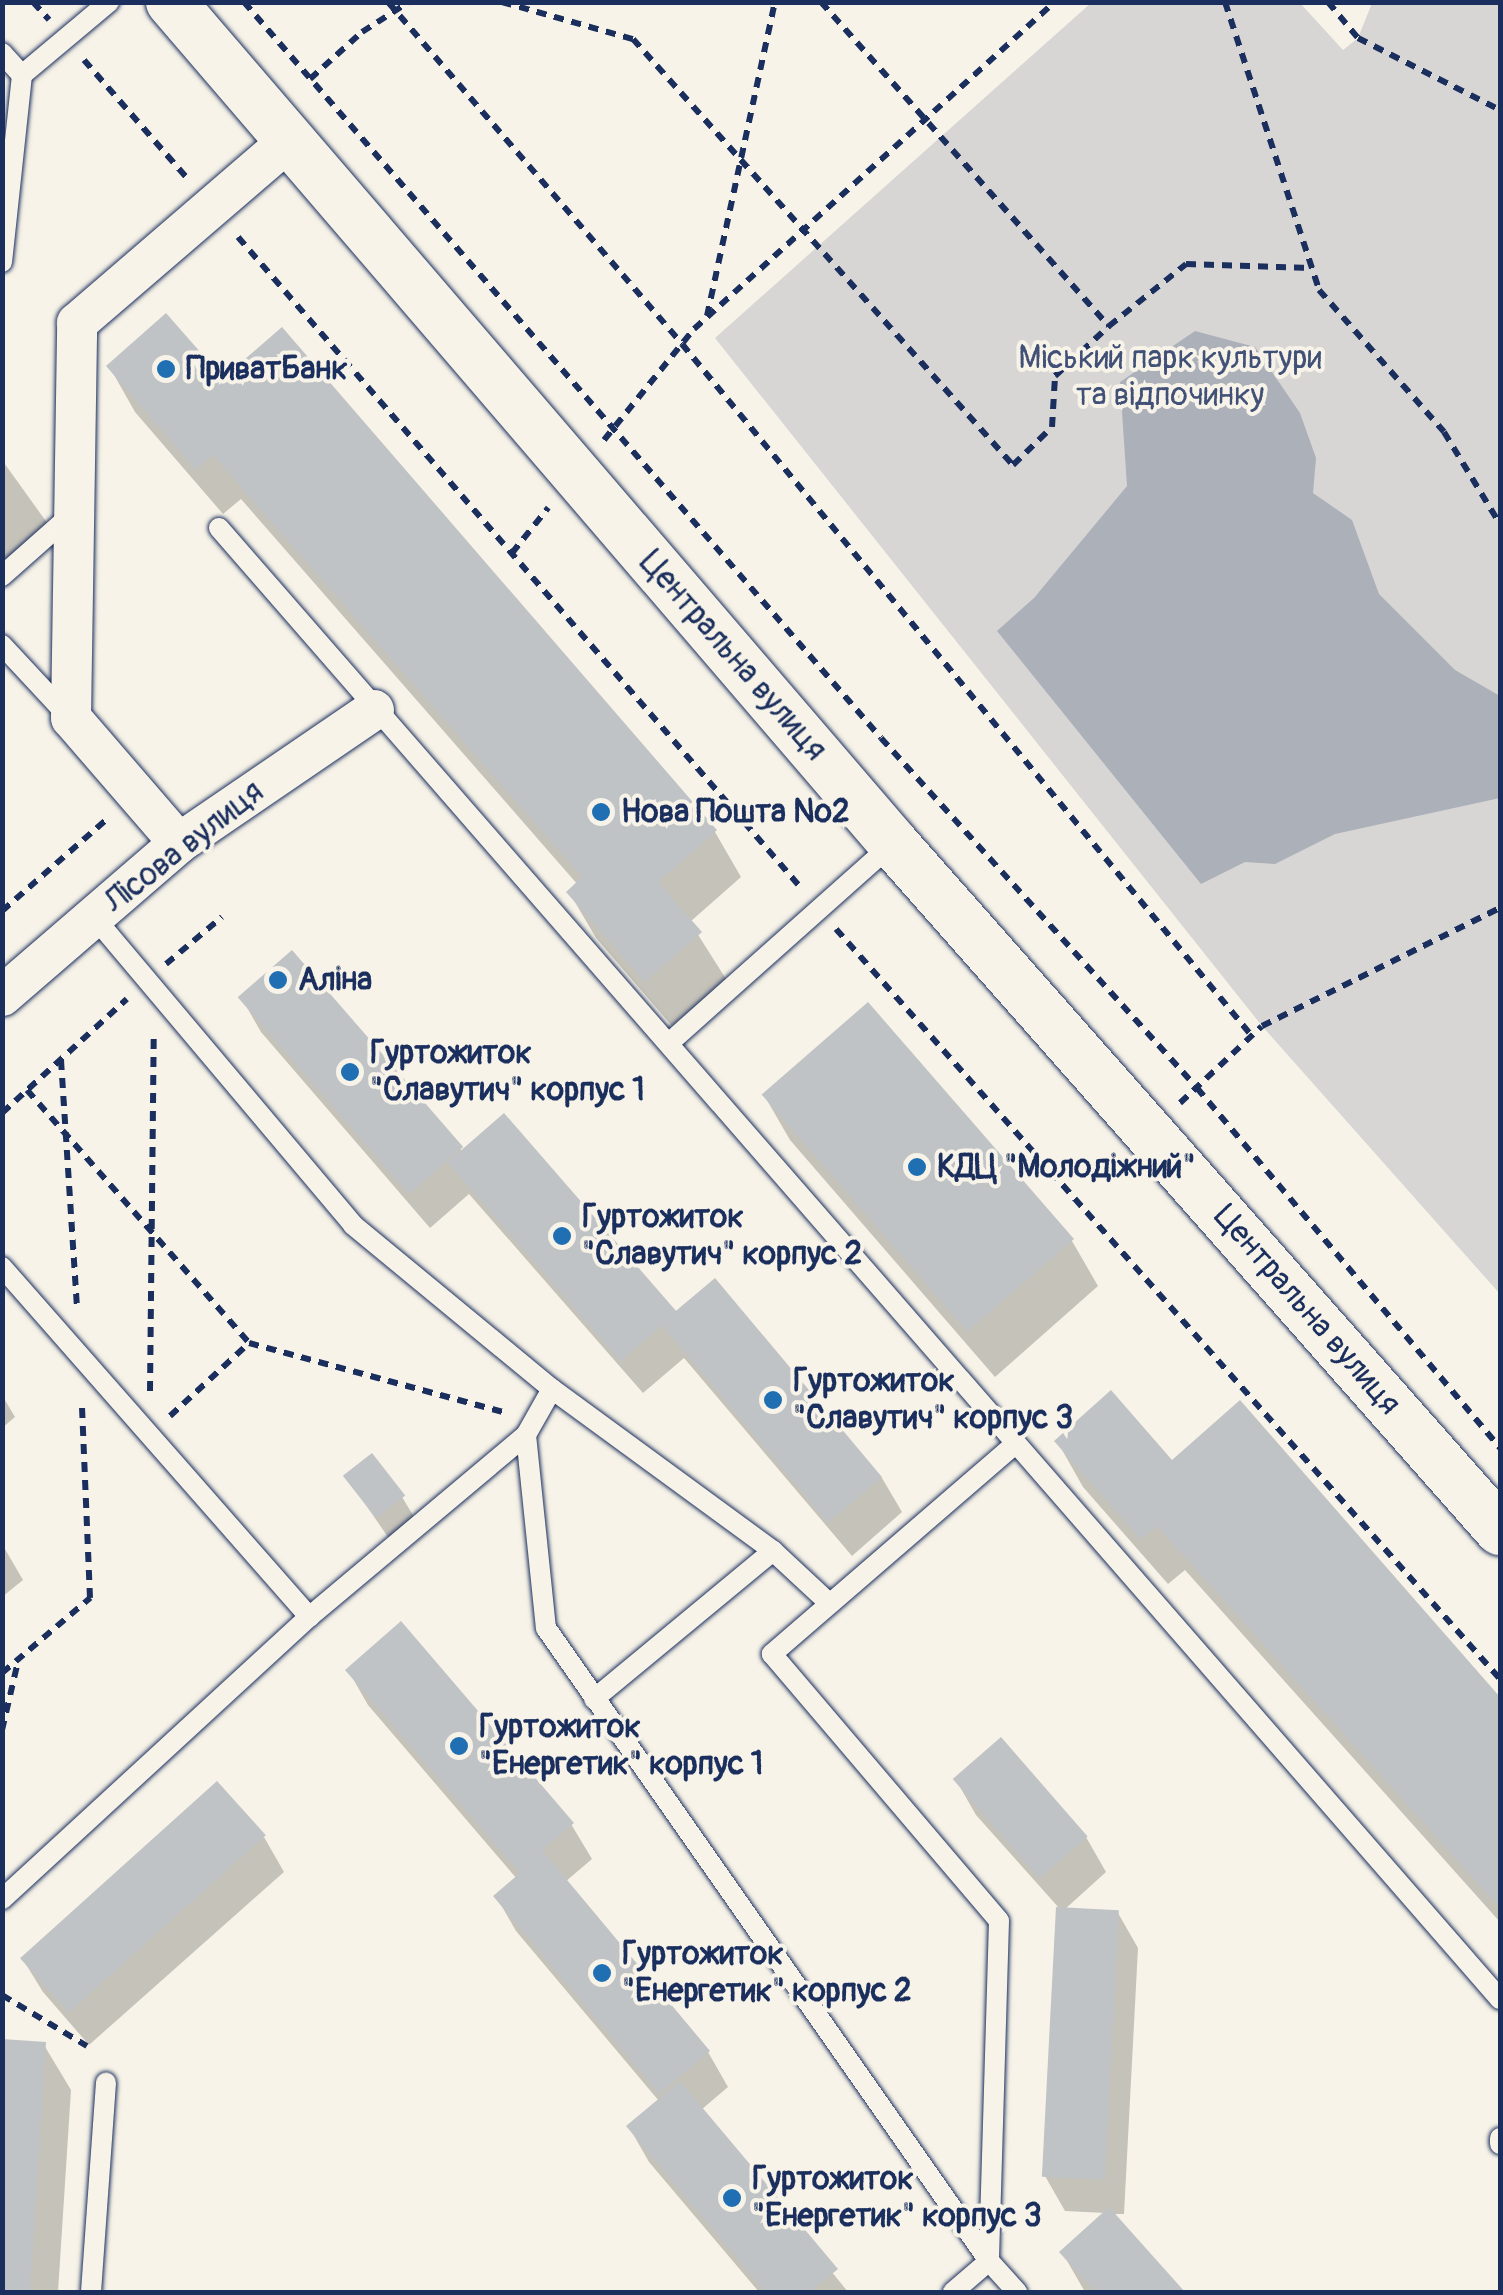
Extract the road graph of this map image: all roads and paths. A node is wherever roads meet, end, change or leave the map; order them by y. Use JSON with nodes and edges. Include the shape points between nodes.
{"nodes":[{"id":1,"x":33,"y":2,"type":"edge"},
{"id":2,"x":109,"y":2,"type":"edge"},
{"id":3,"x":170,"y":2,"type":"edge"},
{"id":4,"x":244,"y":2,"type":"edge"},
{"id":5,"x":388,"y":2,"type":"edge"},
{"id":6,"x":409,"y":2,"type":"edge"},
{"id":7,"x":502,"y":2,"type":"edge"},
{"id":8,"x":775,"y":2,"type":"edge"},
{"id":9,"x":821,"y":2,"type":"edge"},
{"id":10,"x":1055,"y":2,"type":"edge"},
{"id":11,"x":1226,"y":2,"type":"edge"},
{"id":12,"x":1328,"y":2,"type":"edge"},
{"id":13,"x":395,"y":11,"type":"junction"},
{"id":14,"x":66,"y":39,"type":"junction"},
{"id":15,"x":2,"y":53,"type":"edge"},
{"id":16,"x":22,"y":76,"type":"junction"},
{"id":17,"x":310,"y":78,"type":"junction"},
{"id":18,"x":1500,"y":110,"type":"edge"},
{"id":19,"x":925,"y":120,"type":"junction"},
{"id":20,"x":290,"y":140,"type":"junction"},
{"id":21,"x":741,"y":160,"type":"junction"},
{"id":22,"x":212,"y":207,"type":"junction"},
{"id":23,"x":803,"y":230,"type":"junction"},
{"id":24,"x":2,"y":262,"type":"edge"},
{"id":25,"x":1311,"y":268,"type":"junction"},
{"id":26,"x":707,"y":317,"type":"junction"},
{"id":27,"x":1109,"y":326,"type":"junction"},
{"id":28,"x":682,"y":344,"type":"junction"},
{"id":29,"x":613,"y":428,"type":"junction"},
{"id":30,"x":576,"y":473,"type":"junction"},
{"id":31,"x":70,"y":515,"type":"junction"},
{"id":32,"x":1500,"y":524,"type":"edge"},
{"id":33,"x":220,"y":528,"type":"dead end"},
{"id":34,"x":512,"y":553,"type":"junction"},
{"id":35,"x":2,"y":576,"type":"edge"},
{"id":36,"x":2,"y":645,"type":"edge"},
{"id":37,"x":374,"y":710,"type":"junction"},
{"id":38,"x":71,"y":718,"type":"junction"},
{"id":39,"x":136,"y":794,"type":"junction"},
{"id":40,"x":179,"y":842,"type":"junction"},
{"id":41,"x":893,"y":843,"type":"junction"},
{"id":42,"x":1500,"y":908,"type":"edge"},
{"id":43,"x":819,"y":909,"type":"junction"},
{"id":44,"x":2,"y":910,"type":"edge"},
{"id":45,"x":222,"y":916,"type":"dead end"},
{"id":46,"x":94,"y":917,"type":"junction"},
{"id":47,"x":151,"y":984,"type":"junction"},
{"id":48,"x":5,"y":990,"type":"edge"},
{"id":49,"x":1251,"y":1035,"type":"junction"},
{"id":50,"x":669,"y":1044,"type":"junction"},
{"id":51,"x":1198,"y":1088,"type":"junction"},
{"id":52,"x":28,"y":1090,"type":"junction"},
{"id":53,"x":2,"y":1112,"type":"edge"},
{"id":54,"x":1148,"y":1131,"type":"junction"},
{"id":55,"x":153,"y":1230,"type":"junction"},
{"id":56,"x":2,"y":1267,"type":"edge"},
{"id":57,"x":249,"y":1343,"type":"junction"},
{"id":58,"x":552,"y":1389,"type":"junction"},
{"id":59,"x":530,"y":1428,"type":"junction"},
{"id":60,"x":149,"y":1436,"type":"junction"},
{"id":61,"x":1014,"y":1445,"type":"junction"},
{"id":62,"x":1500,"y":1448,"type":"edge"},
{"id":63,"x":1500,"y":1530,"type":"edge"},
{"id":64,"x":773,"y":1551,"type":"junction"},
{"id":65,"x":829,"y":1603,"type":"junction"},
{"id":66,"x":309,"y":1617,"type":"junction"},
{"id":67,"x":18,"y":1660,"type":"dead end"},
{"id":68,"x":1500,"y":1679,"type":"edge"},
{"id":69,"x":594,"y":1699,"type":"junction"},
{"id":70,"x":2,"y":1730,"type":"edge"},
{"id":71,"x":2,"y":1899,"type":"edge"},
{"id":72,"x":2,"y":1995,"type":"edge"},
{"id":73,"x":1500,"y":1999,"type":"edge"},
{"id":74,"x":87,"y":2046,"type":"dead end"},
{"id":75,"x":106,"y":2083,"type":"dead end"},
{"id":76,"x":989,"y":2261,"type":"junction"},
{"id":77,"x":91,"y":2292,"type":"edge"},
{"id":78,"x":954,"y":2292,"type":"edge"},
{"id":79,"x":1017,"y":2292,"type":"edge"}],
"edges":[{"from":1,"to":14,"type":"path"},
{"from":2,"to":14,"type":"lane"},
{"from":3,"to":20,"type":"street","name":"Центральна вулиця"},
{"from":4,"to":17,"type":"path"},
{"from":5,"to":13,"type":"path"},
{"from":6,"to":13,"type":"path"},
{"from":7,"to":21,"type":"path","via":[[632,39]]},
{"from":8,"to":21,"type":"path"},
{"from":9,"to":19,"type":"path"},
{"from":10,"to":19,"type":"path"},
{"from":11,"to":25,"type":"path"},
{"from":12,"to":18,"type":"path","via":[[1358,38]]},
{"from":13,"to":17,"type":"path"},
{"from":13,"to":28,"type":"path"},
{"from":14,"to":16,"type":"lane"},
{"from":14,"to":22,"type":"path"},
{"from":15,"to":16,"type":"lane"},
{"from":16,"to":24,"type":"lane"},
{"from":17,"to":29,"type":"path"},
{"from":19,"to":23,"type":"path"},
{"from":19,"to":27,"type":"path"},
{"from":20,"to":22,"type":"street"},
{"from":20,"to":30,"type":"street","name":"Центральна вулиця"},
{"from":21,"to":23,"type":"path"},
{"from":21,"to":26,"type":"path"},
{"from":22,"to":31,"type":"street","via":[[77,324]]},
{"from":22,"to":34,"type":"path"},
{"from":23,"to":26,"type":"path"},
{"from":23,"to":27,"type":"path","via":[[1013,464],[1052,428],[1055,376]]},
{"from":25,"to":27,"type":"path","via":[[1186,264]]},
{"from":25,"to":32,"type":"path","via":[[1318,290],[1444,432]]},
{"from":26,"to":28,"type":"path"},
{"from":28,"to":29,"type":"path"},
{"from":28,"to":49,"type":"path"},
{"from":29,"to":30,"type":"path"},
{"from":29,"to":51,"type":"path"},
{"from":30,"to":34,"type":"path"},
{"from":30,"to":41,"type":"street","name":"Центральна вулиця"},
{"from":31,"to":35,"type":"lane"},
{"from":31,"to":38,"type":"street"},
{"from":33,"to":37,"type":"lane"},
{"from":34,"to":43,"type":"path"},
{"from":36,"to":38,"type":"lane"},
{"from":37,"to":40,"type":"street","name":"Лісова вулиця"},
{"from":37,"to":50,"type":"lane"},
{"from":38,"to":39,"type":"street"},
{"from":39,"to":40,"type":"street"},
{"from":39,"to":44,"type":"path"},
{"from":40,"to":46,"type":"street","name":"Лісова вулиця"},
{"from":41,"to":43,"type":"lane"},
{"from":41,"to":54,"type":"street","name":"Центральна вулиця"},
{"from":42,"to":49,"type":"path"},
{"from":43,"to":50,"type":"lane"},
{"from":43,"to":68,"type":"path"},
{"from":45,"to":47,"type":"path"},
{"from":46,"to":47,"type":"lane"},
{"from":46,"to":48,"type":"street","name":"Лісова вулиця"},
{"from":47,"to":52,"type":"path"},
{"from":47,"to":55,"type":"path"},
{"from":47,"to":58,"type":"lane","via":[[353,1225]]},
{"from":49,"to":51,"type":"path"},
{"from":50,"to":61,"type":"lane"},
{"from":51,"to":54,"type":"path"},
{"from":51,"to":62,"type":"path"},
{"from":52,"to":53,"type":"path"},
{"from":52,"to":55,"type":"path"},
{"from":54,"to":63,"type":"street","name":"Центральна вулиця"},
{"from":55,"to":57,"type":"path"},
{"from":55,"to":60,"type":"path"},
{"from":56,"to":60,"type":"lane"},
{"from":57,"to":59,"type":"path"},
{"from":57,"to":60,"type":"path"},
{"from":58,"to":59,"type":"lane"},
{"from":58,"to":64,"type":"lane"},
{"from":59,"to":66,"type":"lane"},
{"from":59,"to":69,"type":"lane","via":[[546,1628]]},
{"from":60,"to":66,"type":"lane"},
{"from":61,"to":65,"type":"lane"},
{"from":61,"to":73,"type":"lane"},
{"from":64,"to":65,"type":"lane"},
{"from":64,"to":69,"type":"lane"},
{"from":65,"to":76,"type":"lane","via":[[772,1654],[999,1921]]},
{"from":66,"to":71,"type":"lane"},
{"from":67,"to":70,"type":"path"},
{"from":69,"to":76,"type":"lane"},
{"from":72,"to":74,"type":"path"},
{"from":75,"to":77,"type":"lane"},
{"from":76,"to":78,"type":"lane"},
{"from":76,"to":79,"type":"lane"}]}
